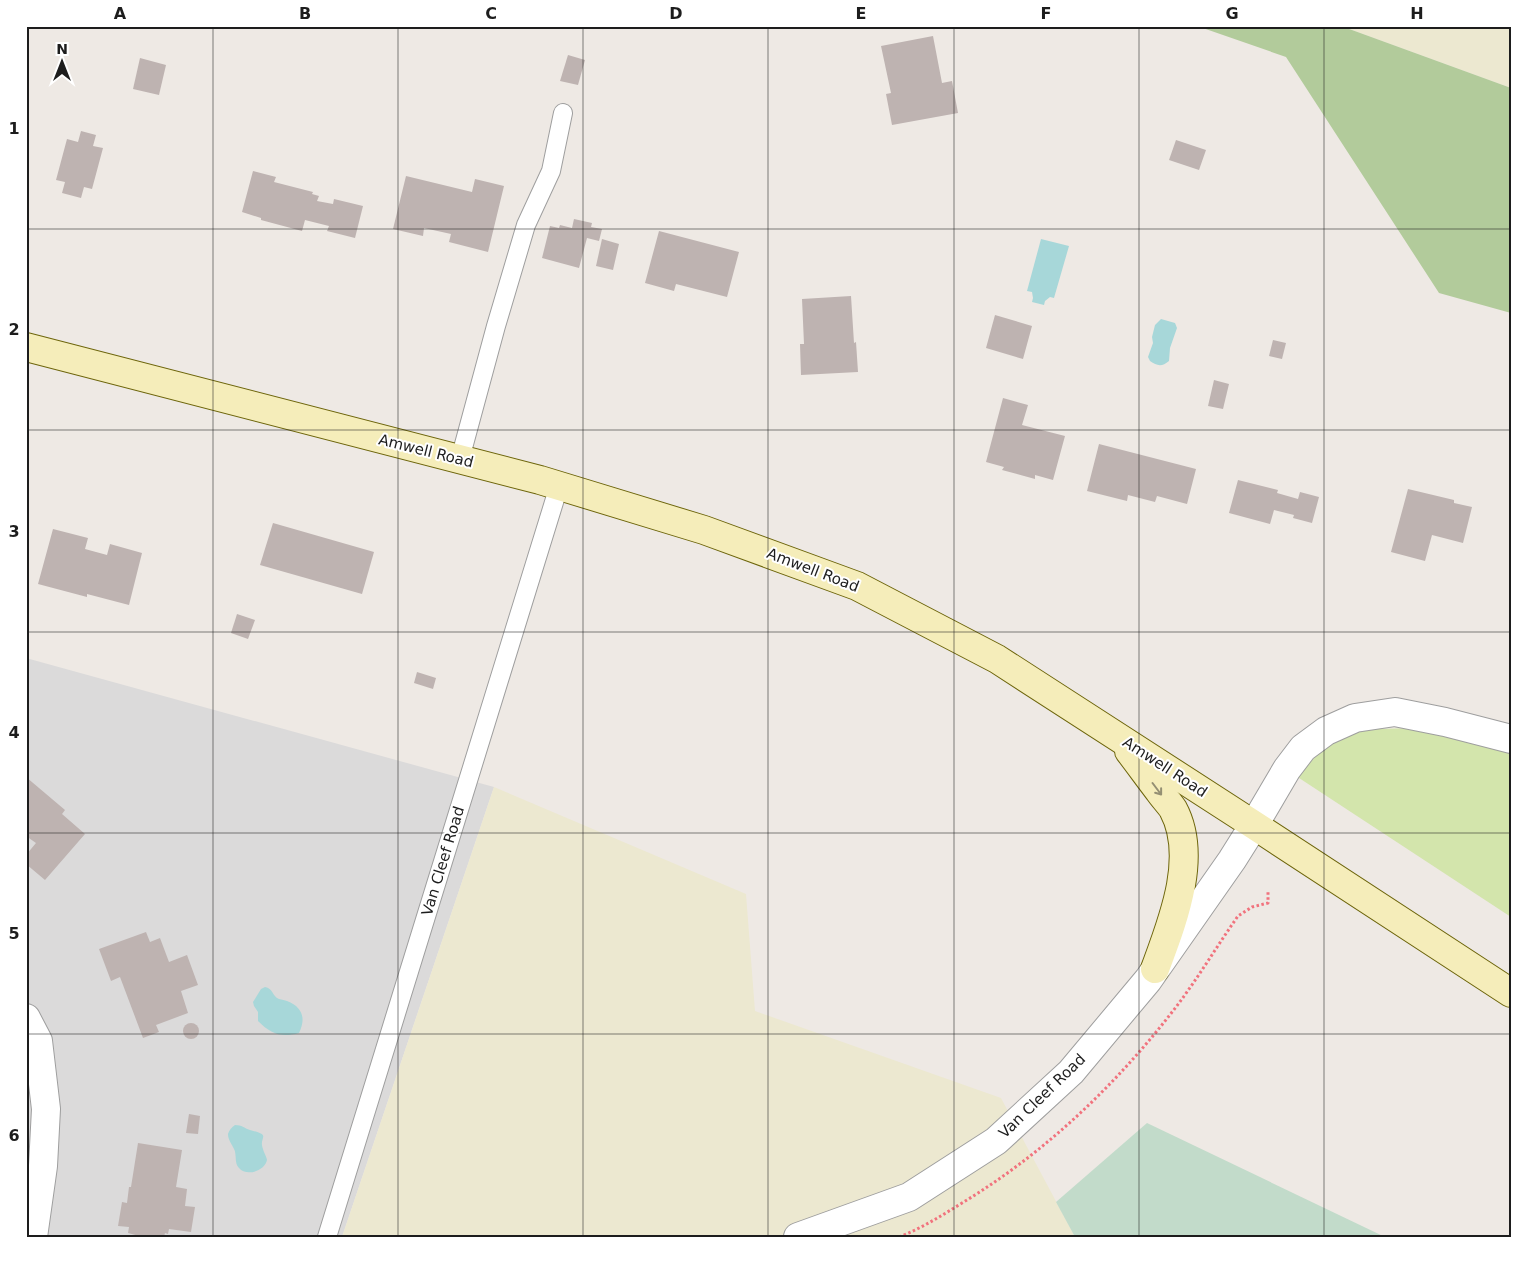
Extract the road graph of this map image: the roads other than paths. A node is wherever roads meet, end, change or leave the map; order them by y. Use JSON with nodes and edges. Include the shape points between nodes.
{"nodes":[{"id":1,"x":563,"y":113,"type":"dead end"},
{"id":2,"x":26,"y":347,"type":"edge"},
{"id":3,"x":460,"y":459,"type":"junction"},
{"id":4,"x":559,"y":486,"type":"junction"},
{"id":5,"x":1117,"y":736,"type":"junction"},
{"id":6,"x":1511,"y":739,"type":"edge"},
{"id":7,"x":1254,"y":825,"type":"junction"},
{"id":8,"x":1155,"y":969,"type":"junction"},
{"id":9,"x":1511,"y":993,"type":"edge"},
{"id":10,"x":26,"y":1018,"type":"edge"},
{"id":11,"x":33,"y":1237,"type":"edge"},
{"id":12,"x":327,"y":1237,"type":"edge"},
{"id":13,"x":798,"y":1237,"type":"edge"}],
"edges":[{"from":1,"to":3,"type":"lane","via":[[551,170],[526,225]]},
{"from":2,"to":3,"type":"main road","name":"Amwell Road"},
{"from":3,"to":4,"type":"main road","name":"Amwell Road"},
{"from":4,"to":5,"type":"main road","name":"Amwell Road","via":[[704,530],[857,586],[998,659]]},
{"from":4,"to":12,"type":"lane","name":"Van Cleef Road"},
{"from":5,"to":7,"type":"main road","name":"Amwell Road"},
{"from":5,"to":8,"type":"main road","one_way":true,"via":[[1173,808],[1183,840],[1176,910]]},
{"from":6,"to":7,"type":"street","name":"Van Cleef Road","via":[[1395,712],[1355,718],[1326,731],[1303,748]]},
{"from":7,"to":8,"type":"street","name":"Van Cleef Road"},
{"from":7,"to":9,"type":"main road","name":"Amwell Road"},
{"from":8,"to":13,"type":"street","name":"Van Cleef Road","via":[[1071,1072],[996,1141],[909,1197]]},
{"from":10,"to":11,"type":"street","via":[[38,1041],[46,1109],[44,1166]]}]}
